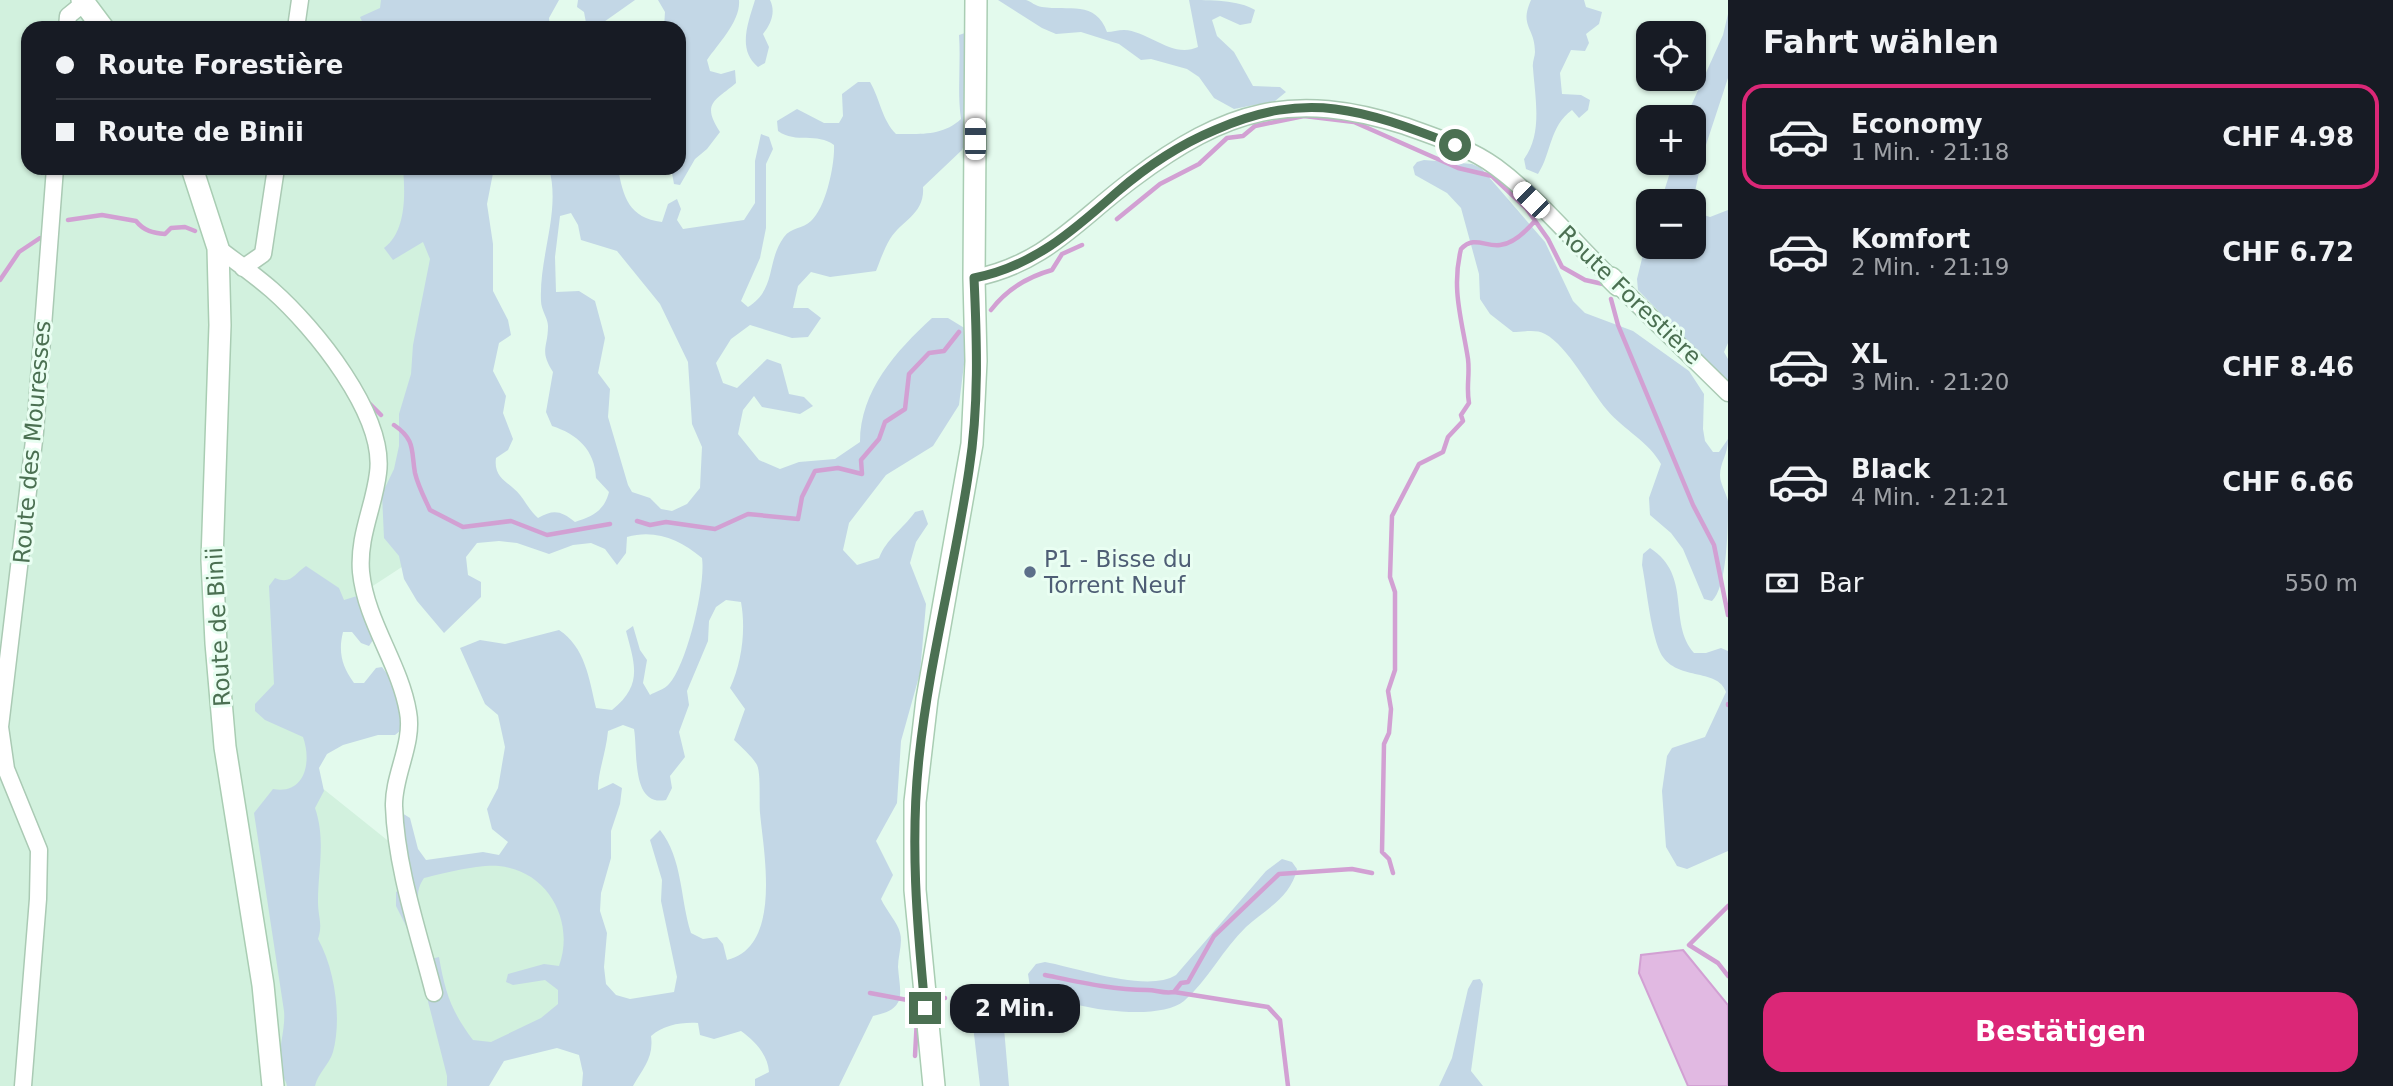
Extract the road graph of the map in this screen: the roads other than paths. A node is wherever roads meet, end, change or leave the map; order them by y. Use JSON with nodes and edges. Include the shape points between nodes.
{"nodes":[{"id":1,"x":300,"y":0,"type":"edge"},
{"id":2,"x":976,"y":0,"type":"edge"},
{"id":3,"x":83,"y":1,"type":"edge"},
{"id":4,"x":68,"y":21,"type":"edge"},
{"id":5,"x":98,"y":21,"type":"edge"},
{"id":6,"x":297,"y":21,"type":"edge"},
{"id":7,"x":54,"y":175,"type":"edge"},
{"id":8,"x":194,"y":175,"type":"edge"},
{"id":9,"x":275,"y":175,"type":"edge"},
{"id":10,"x":218,"y":248,"type":"junction"},
{"id":11,"x":243,"y":268,"type":"junction"},
{"id":12,"x":974,"y":278,"type":"junction"},
{"id":13,"x":1728,"y":393,"type":"edge"},
{"id":14,"x":434,"y":993,"type":"dead end"},
{"id":15,"x":23,"y":1086,"type":"edge"},
{"id":16,"x":273,"y":1086,"type":"edge"},
{"id":17,"x":934,"y":1086,"type":"edge"}],
"edges":[{"from":1,"to":6,"type":"street"},
{"from":2,"to":12,"type":"street"},
{"from":3,"to":4,"type":"street"},
{"from":3,"to":5,"type":"street"},
{"from":7,"to":15,"type":"street","name":"Route des Mouresses","via":[[34,445],[1,727],[6,769],[39,850]]},
{"from":8,"to":10,"type":"street","name":"Route de Binii"},
{"from":9,"to":11,"type":"street","via":[[263,254]]},
{"from":10,"to":11,"type":"street"},
{"from":10,"to":16,"type":"street","name":"Route de Binii","via":[[212,560],[216,643],[225,747],[263,985]]},
{"from":11,"to":14,"type":"street","via":[[273,291],[336,362],[376,439],[378,473],[362,538],[361,573],[409,715],[394,805],[407,890]]},
{"from":12,"to":13,"type":"street","name":"Route Forestière","via":[[1006,271],[1045,251],[1130,180],[1183,146],[1250,115],[1298,106],[1373,116],[1444,140],[1485,159],[1512,180]]},
{"from":12,"to":17,"type":"street","via":[[971,456],[927,699],[915,807],[915,902]]}]}
